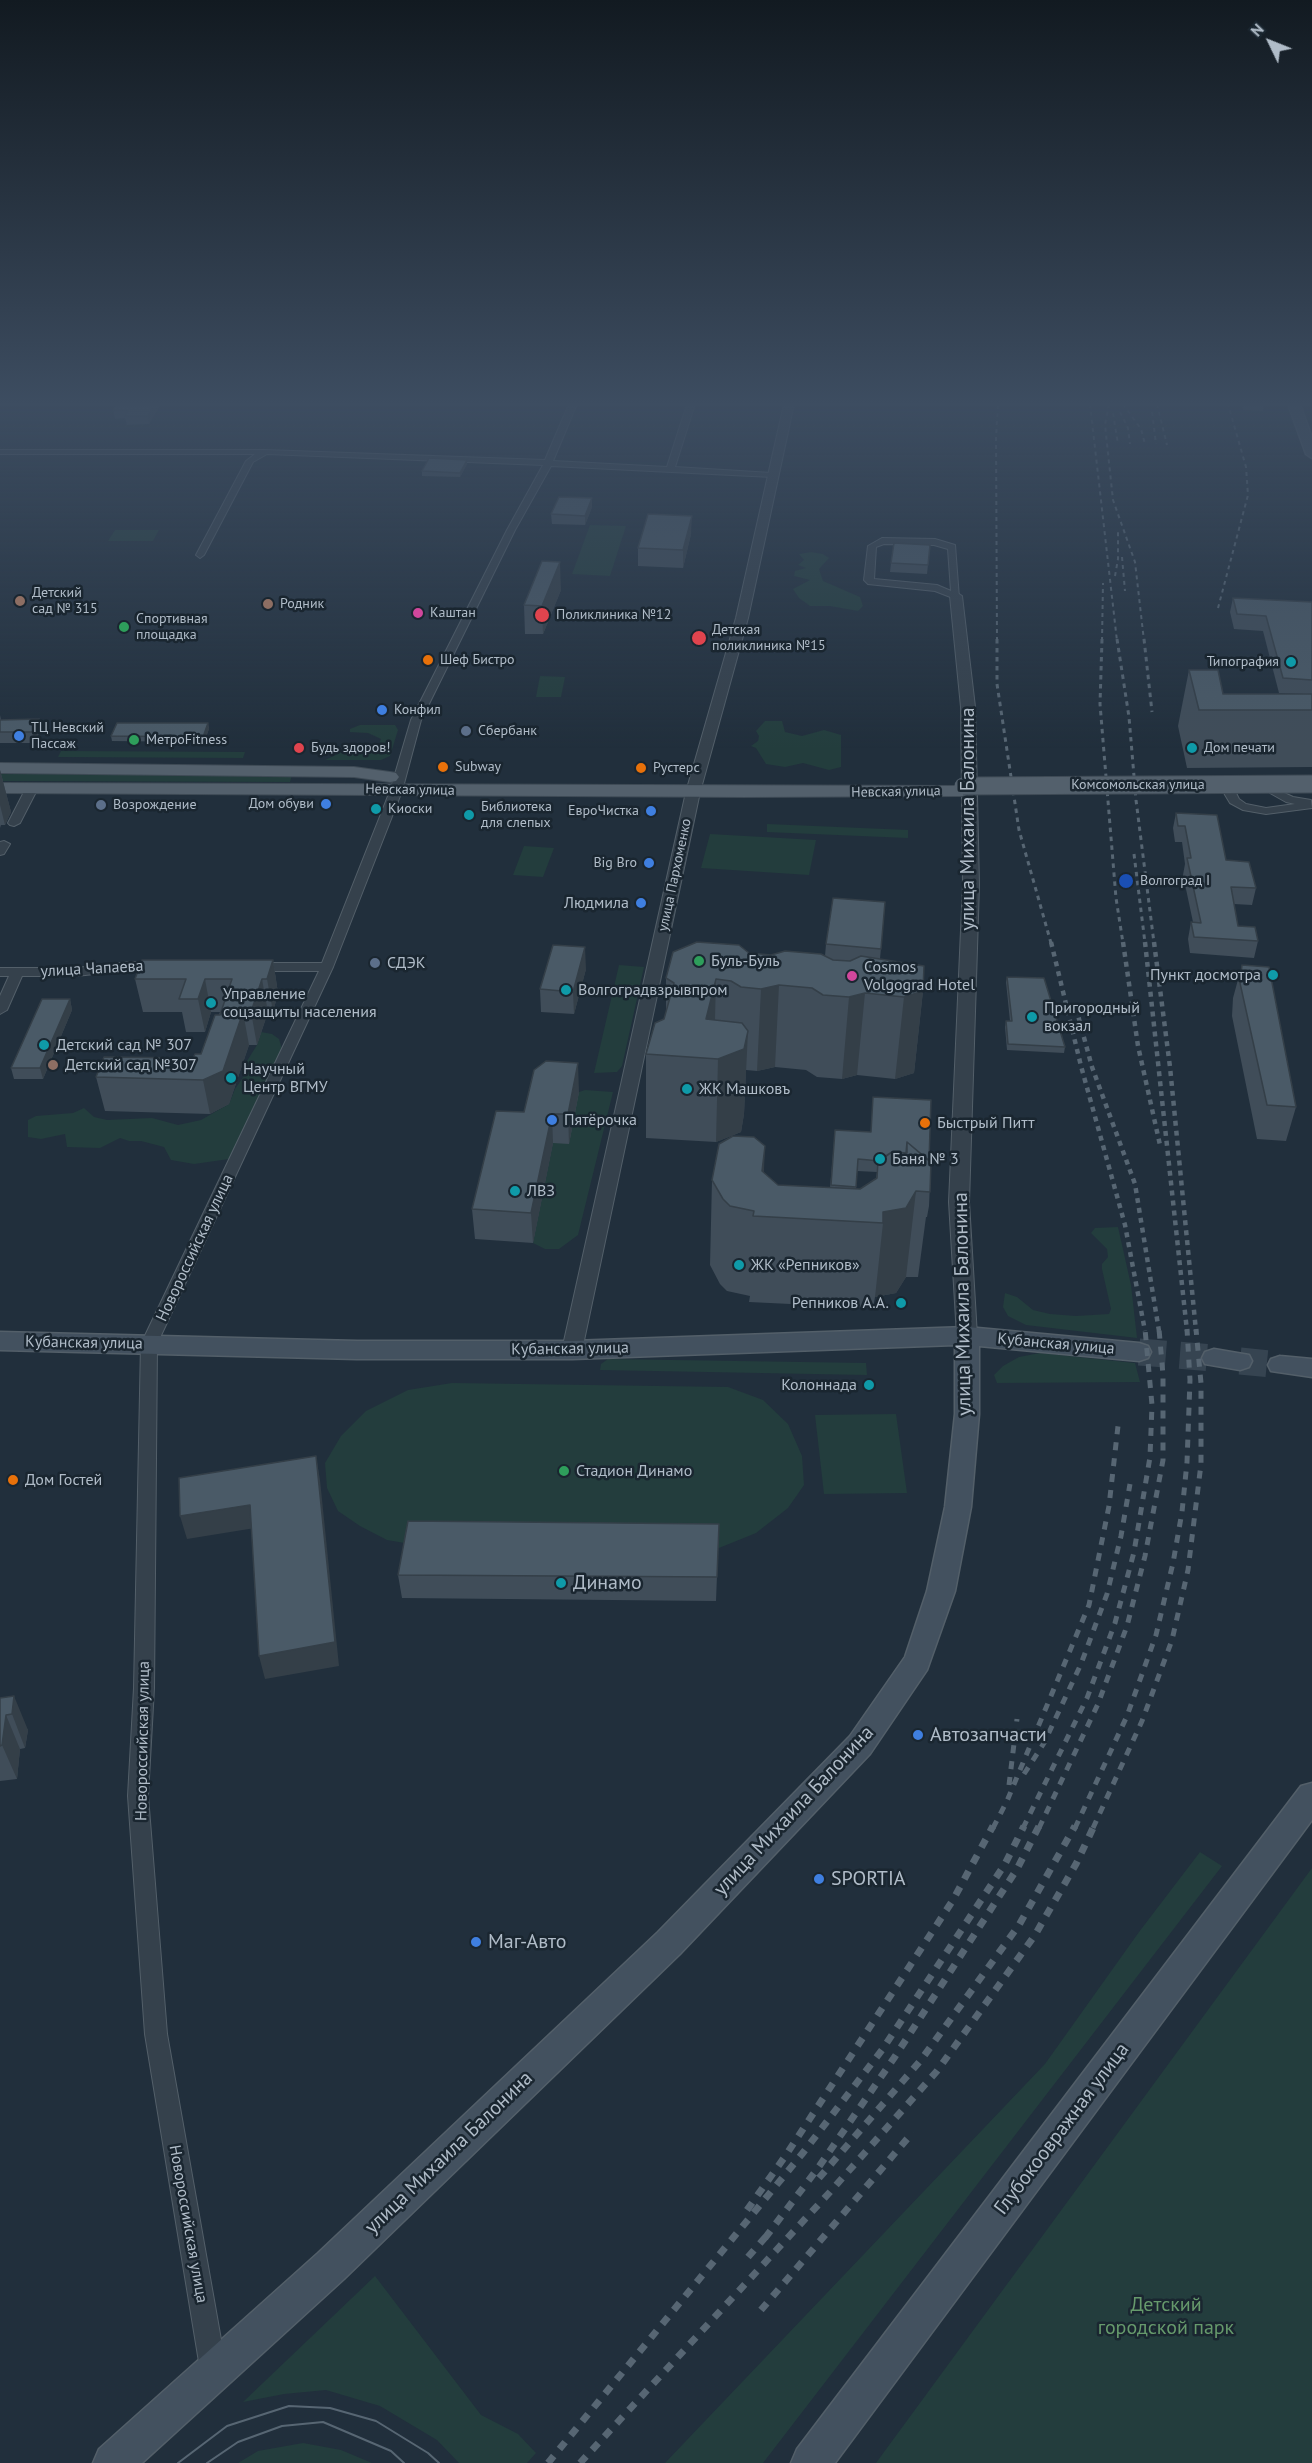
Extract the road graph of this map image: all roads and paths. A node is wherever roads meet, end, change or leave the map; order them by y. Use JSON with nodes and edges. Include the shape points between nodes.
{"nodes":[{"id":1,"x":219,"y":519,"type":"edge"},
{"id":2,"x":516,"y":519,"type":"edge"},
{"id":3,"x":763,"y":519,"type":"edge"},
{"id":4,"x":200,"y":555,"type":"dead end"},
{"id":5,"x":956,"y":597,"type":"junction"},
{"id":6,"x":0,"y":768,"type":"edge"},
{"id":7,"x":1282,"y":779,"type":"junction"},
{"id":8,"x":1312,"y":779,"type":"edge"},
{"id":9,"x":304,"y":780,"type":"junction"},
{"id":10,"x":1312,"y":784,"type":"edge"},
{"id":11,"x":397,"y":785,"type":"junction"},
{"id":12,"x":0,"y":788,"type":"edge"},
{"id":13,"x":32,"y":788,"type":"junction"},
{"id":14,"x":694,"y":788,"type":"junction"},
{"id":15,"x":964,"y":789,"type":"junction"},
{"id":16,"x":1312,"y":790,"type":"edge"},
{"id":17,"x":1312,"y":804,"type":"edge"},
{"id":18,"x":14,"y":823,"type":"dead end"},
{"id":19,"x":178,"y":966,"type":"edge"},
{"id":20,"x":247,"y":967,"type":"edge"},
{"id":21,"x":327,"y":967,"type":"junction"},
{"id":22,"x":0,"y":972,"type":"edge"},
{"id":23,"x":17,"y":972,"type":"junction"},
{"id":24,"x":0,"y":1010,"type":"edge"},
{"id":25,"x":967,"y":1336,"type":"junction"},
{"id":26,"x":0,"y":1341,"type":"edge"},
{"id":27,"x":149,"y":1344,"type":"junction"},
{"id":28,"x":572,"y":1350,"type":"junction"},
{"id":29,"x":1140,"y":1352,"type":"tunnel mouth"},
{"id":30,"x":1214,"y":1358,"type":"tunnel mouth"},
{"id":31,"x":1240,"y":1361,"type":"tunnel mouth"},
{"id":32,"x":1280,"y":1365,"type":"tunnel mouth"},
{"id":33,"x":1312,"y":1368,"type":"edge"},
{"id":34,"x":1312,"y":1796,"type":"edge"},
{"id":35,"x":214,"y":2374,"type":"junction"},
{"id":36,"x":113,"y":2463,"type":"edge"},
{"id":37,"x":811,"y":2463,"type":"edge"}],
"edges":[{"from":1,"to":4,"type":"street"},
{"from":2,"to":11,"type":"street","name":"Новороссийская улица","via":[[416,720]]},
{"from":3,"to":14,"type":"street","name":"улица Пархоменко","via":[[742,618]]},
{"from":5,"to":5,"type":"street","via":[[948,545],[882,541],[872,546],[870,582],[937,588]]},
{"from":5,"to":25,"type":"street","name":"улица Михаила Балонина","via":[[968,707],[971,885],[959,1202]]},
{"from":6,"to":9,"type":"main road","name":"Невская улица"},
{"from":7,"to":8,"type":"street"},
{"from":7,"to":17,"type":"street","via":[[1274,782],[1276,793]]},
{"from":7,"to":17,"type":"street","via":[[1240,779],[1231,782],[1229,788],[1234,801],[1253,810],[1273,811]]},
{"from":9,"to":11,"type":"main road","name":"Невская улица"},
{"from":9,"to":13,"type":"main road","name":"Невская улица"},
{"from":10,"to":15,"type":"main road","name":"Комсомольская улица","bridge":true},
{"from":11,"to":14,"type":"main road","name":"Невская улица"},
{"from":11,"to":21,"type":"street","name":"Новороссийская улица"},
{"from":12,"to":13,"type":"main road","name":"Невская улица"},
{"from":13,"to":18,"type":"street"},
{"from":14,"to":15,"type":"main road","name":"Невская улица"},
{"from":14,"to":28,"type":"street","name":"улица Пархоменко"},
{"from":15,"to":16,"type":"main road","name":"Комсомольская улица"},
{"from":19,"to":23,"type":"street","name":"улица Чапаева"},
{"from":20,"to":21,"type":"street"},
{"from":21,"to":27,"type":"street","name":"Новороссийская улица"},
{"from":22,"to":23,"type":"street","name":"улица Чапаева"},
{"from":23,"to":24,"type":"street"},
{"from":25,"to":28,"type":"main road","name":"Кубанская улица"},
{"from":25,"to":29,"type":"main road","name":"Кубанская улица"},
{"from":25,"to":35,"type":"main road","name":"улица Михаила Балонина","via":[[967,1414],[958,1507],[941,1591],[917,1662],[860,1745],[669,1943]]},
{"from":26,"to":27,"type":"main road","name":"Кубанская улица"},
{"from":27,"to":28,"type":"main road","name":"Кубанская улица","via":[[357,1350]]},
{"from":27,"to":35,"type":"street","name":"Новороссийская улица","via":[[144,1688],[138,1796],[156,2034]]},
{"from":30,"to":31,"type":"main road"},
{"from":32,"to":33,"type":"main road"},
{"from":34,"to":37,"type":"main road","name":"Глубокоовражная улица"},
{"from":35,"to":36,"type":"main road","name":"улица Михаила Балонина"}]}
